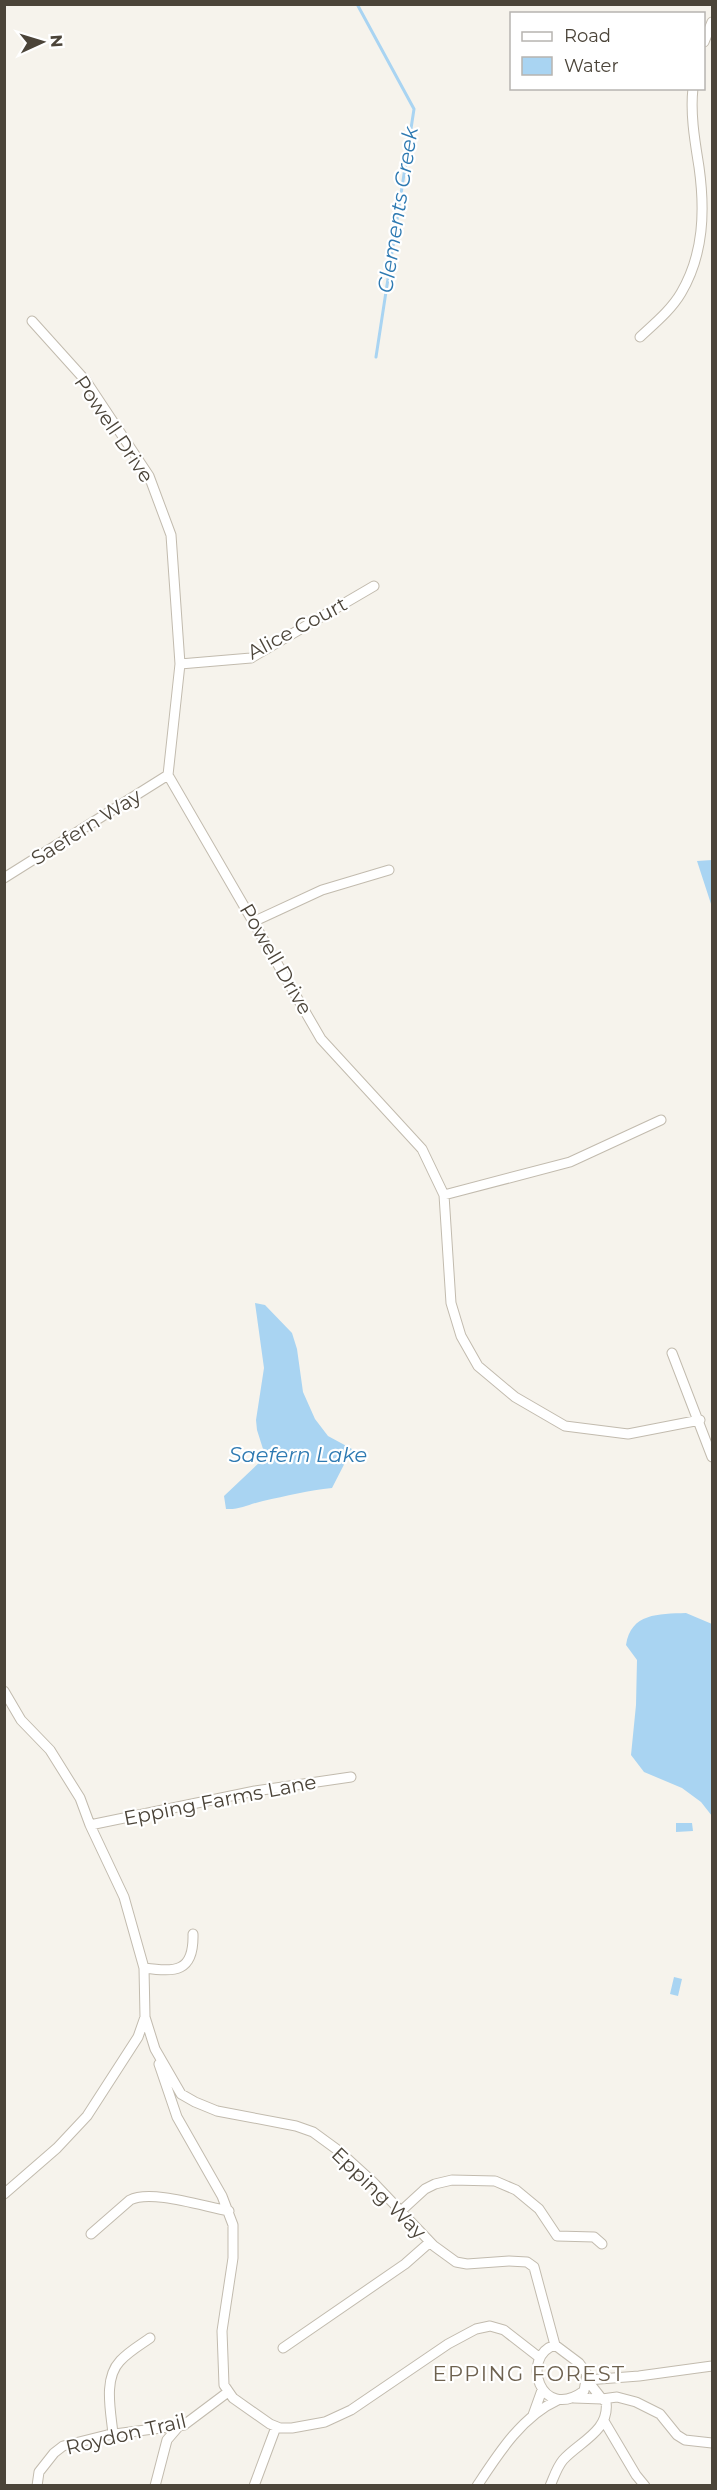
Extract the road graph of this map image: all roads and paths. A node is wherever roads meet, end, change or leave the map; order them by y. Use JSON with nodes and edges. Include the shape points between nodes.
{"nodes":[{"id":1,"x":712,"y":22,"type":"edge"},
{"id":2,"x":705,"y":40,"type":"edge"},
{"id":3,"x":693,"y":90,"type":"edge"},
{"id":4,"x":32,"y":321,"type":"dead end"},
{"id":5,"x":640,"y":337,"type":"dead end"},
{"id":6,"x":374,"y":586,"type":"dead end"},
{"id":7,"x":180,"y":664,"type":"junction"},
{"id":8,"x":168,"y":775,"type":"junction"},
{"id":9,"x":389,"y":870,"type":"dead end"},
{"id":10,"x":4,"y":878,"type":"edge"},
{"id":11,"x":255,"y":921,"type":"junction"},
{"id":12,"x":661,"y":1120,"type":"dead end"},
{"id":13,"x":444,"y":1195,"type":"junction"},
{"id":14,"x":672,"y":1353,"type":"dead end"},
{"id":15,"x":700,"y":1420,"type":"junction"},
{"id":16,"x":712,"y":1457,"type":"edge"},
{"id":17,"x":4,"y":1691,"type":"edge"},
{"id":18,"x":351,"y":1777,"type":"dead end"},
{"id":19,"x":90,"y":1825,"type":"junction"},
{"id":20,"x":193,"y":1934,"type":"dead end"},
{"id":21,"x":144,"y":1968,"type":"junction"},
{"id":22,"x":145,"y":2017,"type":"junction"},
{"id":23,"x":155,"y":2049,"type":"junction"},
{"id":24,"x":4,"y":2194,"type":"edge"},
{"id":25,"x":229,"y":2211,"type":"junction"},
{"id":26,"x":401,"y":2211,"type":"junction"},
{"id":27,"x":91,"y":2234,"type":"dead end"},
{"id":28,"x":430,"y":2242,"type":"junction"},
{"id":29,"x":602,"y":2244,"type":"dead end"},
{"id":30,"x":150,"y":2338,"type":"dead end"},
{"id":31,"x":555,"y":2345,"type":"junction"},
{"id":32,"x":283,"y":2348,"type":"dead end"},
{"id":33,"x":540,"y":2358,"type":"junction"},
{"id":34,"x":712,"y":2366,"type":"edge"},
{"id":35,"x":587,"y":2380,"type":"junction"},
{"id":36,"x":542,"y":2390,"type":"junction"},
{"id":37,"x":228,"y":2392,"type":"junction"},
{"id":38,"x":573,"y":2398,"type":"junction"},
{"id":39,"x":602,"y":2399,"type":"junction"},
{"id":40,"x":558,"y":2400,"type":"junction"},
{"id":41,"x":532,"y":2415,"type":"junction"},
{"id":42,"x":604,"y":2421,"type":"junction"},
{"id":43,"x":179,"y":2426,"type":"junction"},
{"id":44,"x":276,"y":2427,"type":"junction"},
{"id":45,"x":113,"y":2434,"type":"junction"},
{"id":46,"x":712,"y":2443,"type":"edge"},
{"id":47,"x":37,"y":2486,"type":"edge"},
{"id":48,"x":155,"y":2486,"type":"edge"},
{"id":49,"x":254,"y":2486,"type":"edge"},
{"id":50,"x":477,"y":2486,"type":"edge"},
{"id":51,"x":550,"y":2486,"type":"edge"},
{"id":52,"x":645,"y":2486,"type":"edge"}],
"edges":[{"from":1,"to":2,"type":"street"},
{"from":3,"to":5,"type":"street","via":[[702,194],[700,249],[682,292]]},
{"from":4,"to":7,"type":"street","name":"Powell Drive","via":[[86,381],[149,476],[171,535]]},
{"from":6,"to":7,"type":"street","name":"Alice Court","via":[[251,658]]},
{"from":7,"to":8,"type":"street","name":"Powell Drive"},
{"from":8,"to":10,"type":"street","name":"Saefern Way"},
{"from":8,"to":11,"type":"street","name":"Powell Drive"},
{"from":9,"to":11,"type":"street","via":[[322,890]]},
{"from":11,"to":13,"type":"street","name":"Powell Drive","via":[[321,1039],[422,1149]]},
{"from":12,"to":13,"type":"street","via":[[570,1162]]},
{"from":13,"to":15,"type":"street","name":"Powell Drive","via":[[451,1303],[461,1336],[478,1366],[515,1397],[565,1426],[628,1434]]},
{"from":14,"to":15,"type":"street"},
{"from":15,"to":16,"type":"street"},
{"from":17,"to":19,"type":"street","name":"Epping Way","via":[[21,1719],[50,1750],[80,1798]]},
{"from":18,"to":19,"type":"street","name":"Epping Farms Lane","via":[[255,1791]]},
{"from":19,"to":21,"type":"street","name":"Epping Way","via":[[124,1897]]},
{"from":20,"to":21,"type":"street","via":[[193,1951],[184,1965],[170,1971]]},
{"from":21,"to":22,"type":"street","name":"Epping Way"},
{"from":22,"to":23,"type":"street","name":"Epping Way"},
{"from":22,"to":24,"type":"street","via":[[138,2037],[87,2116]]},
{"from":23,"to":25,"type":"street","via":[[177,2117]]},
{"from":23,"to":26,"type":"street","name":"Epping Way","via":[[186,2098],[217,2111],[313,2132],[339,2151]]},
{"from":25,"to":27,"type":"street","via":[[137,2197]]},
{"from":25,"to":37,"type":"street","via":[[234,2248],[222,2331]]},
{"from":26,"to":28,"type":"street","name":"Epping Way"},
{"from":26,"to":29,"type":"street","via":[[435,2184],[452,2180],[495,2181],[516,2190],[539,2209],[556,2236],[594,2237]]},
{"from":28,"to":31,"type":"street","name":"Epping Way","via":[[456,2262],[526,2262],[534,2267]]},
{"from":28,"to":32,"type":"street","via":[[405,2264]]},
{"from":30,"to":45,"type":"street","via":[[121,2359],[112,2374]]},
{"from":31,"to":33,"type":"street"},
{"from":31,"to":35,"type":"street","via":[[584,2368]]},
{"from":33,"to":36,"type":"street"},
{"from":33,"to":44,"type":"street","via":[[504,2330],[482,2327],[434,2353],[342,2415],[292,2428]]},
{"from":34,"to":35,"type":"street"},
{"from":35,"to":38,"type":"street","via":[[584,2391]]},
{"from":35,"to":39,"type":"street"},
{"from":36,"to":40,"type":"street"},
{"from":36,"to":41,"type":"street"},
{"from":37,"to":43,"type":"street","name":"Roydon Trail","via":[[196,2418]]},
{"from":37,"to":44,"type":"street"},
{"from":38,"to":39,"type":"street"},
{"from":38,"to":40,"type":"street"},
{"from":39,"to":42,"type":"street","via":[[606,2402]]},
{"from":39,"to":46,"type":"street","via":[[617,2397],[636,2402],[660,2414],[685,2440]]},
{"from":40,"to":41,"type":"street"},
{"from":41,"to":50,"type":"street"},
{"from":42,"to":51,"type":"street","via":[[561,2462]]},
{"from":42,"to":52,"type":"street"},
{"from":43,"to":45,"type":"street","name":"Roydon Trail"},
{"from":43,"to":48,"type":"street","via":[[165,2446]]},
{"from":44,"to":49,"type":"street"},
{"from":45,"to":47,"type":"street","name":"Roydon Trail","via":[[58,2449],[39,2472]]}]}
